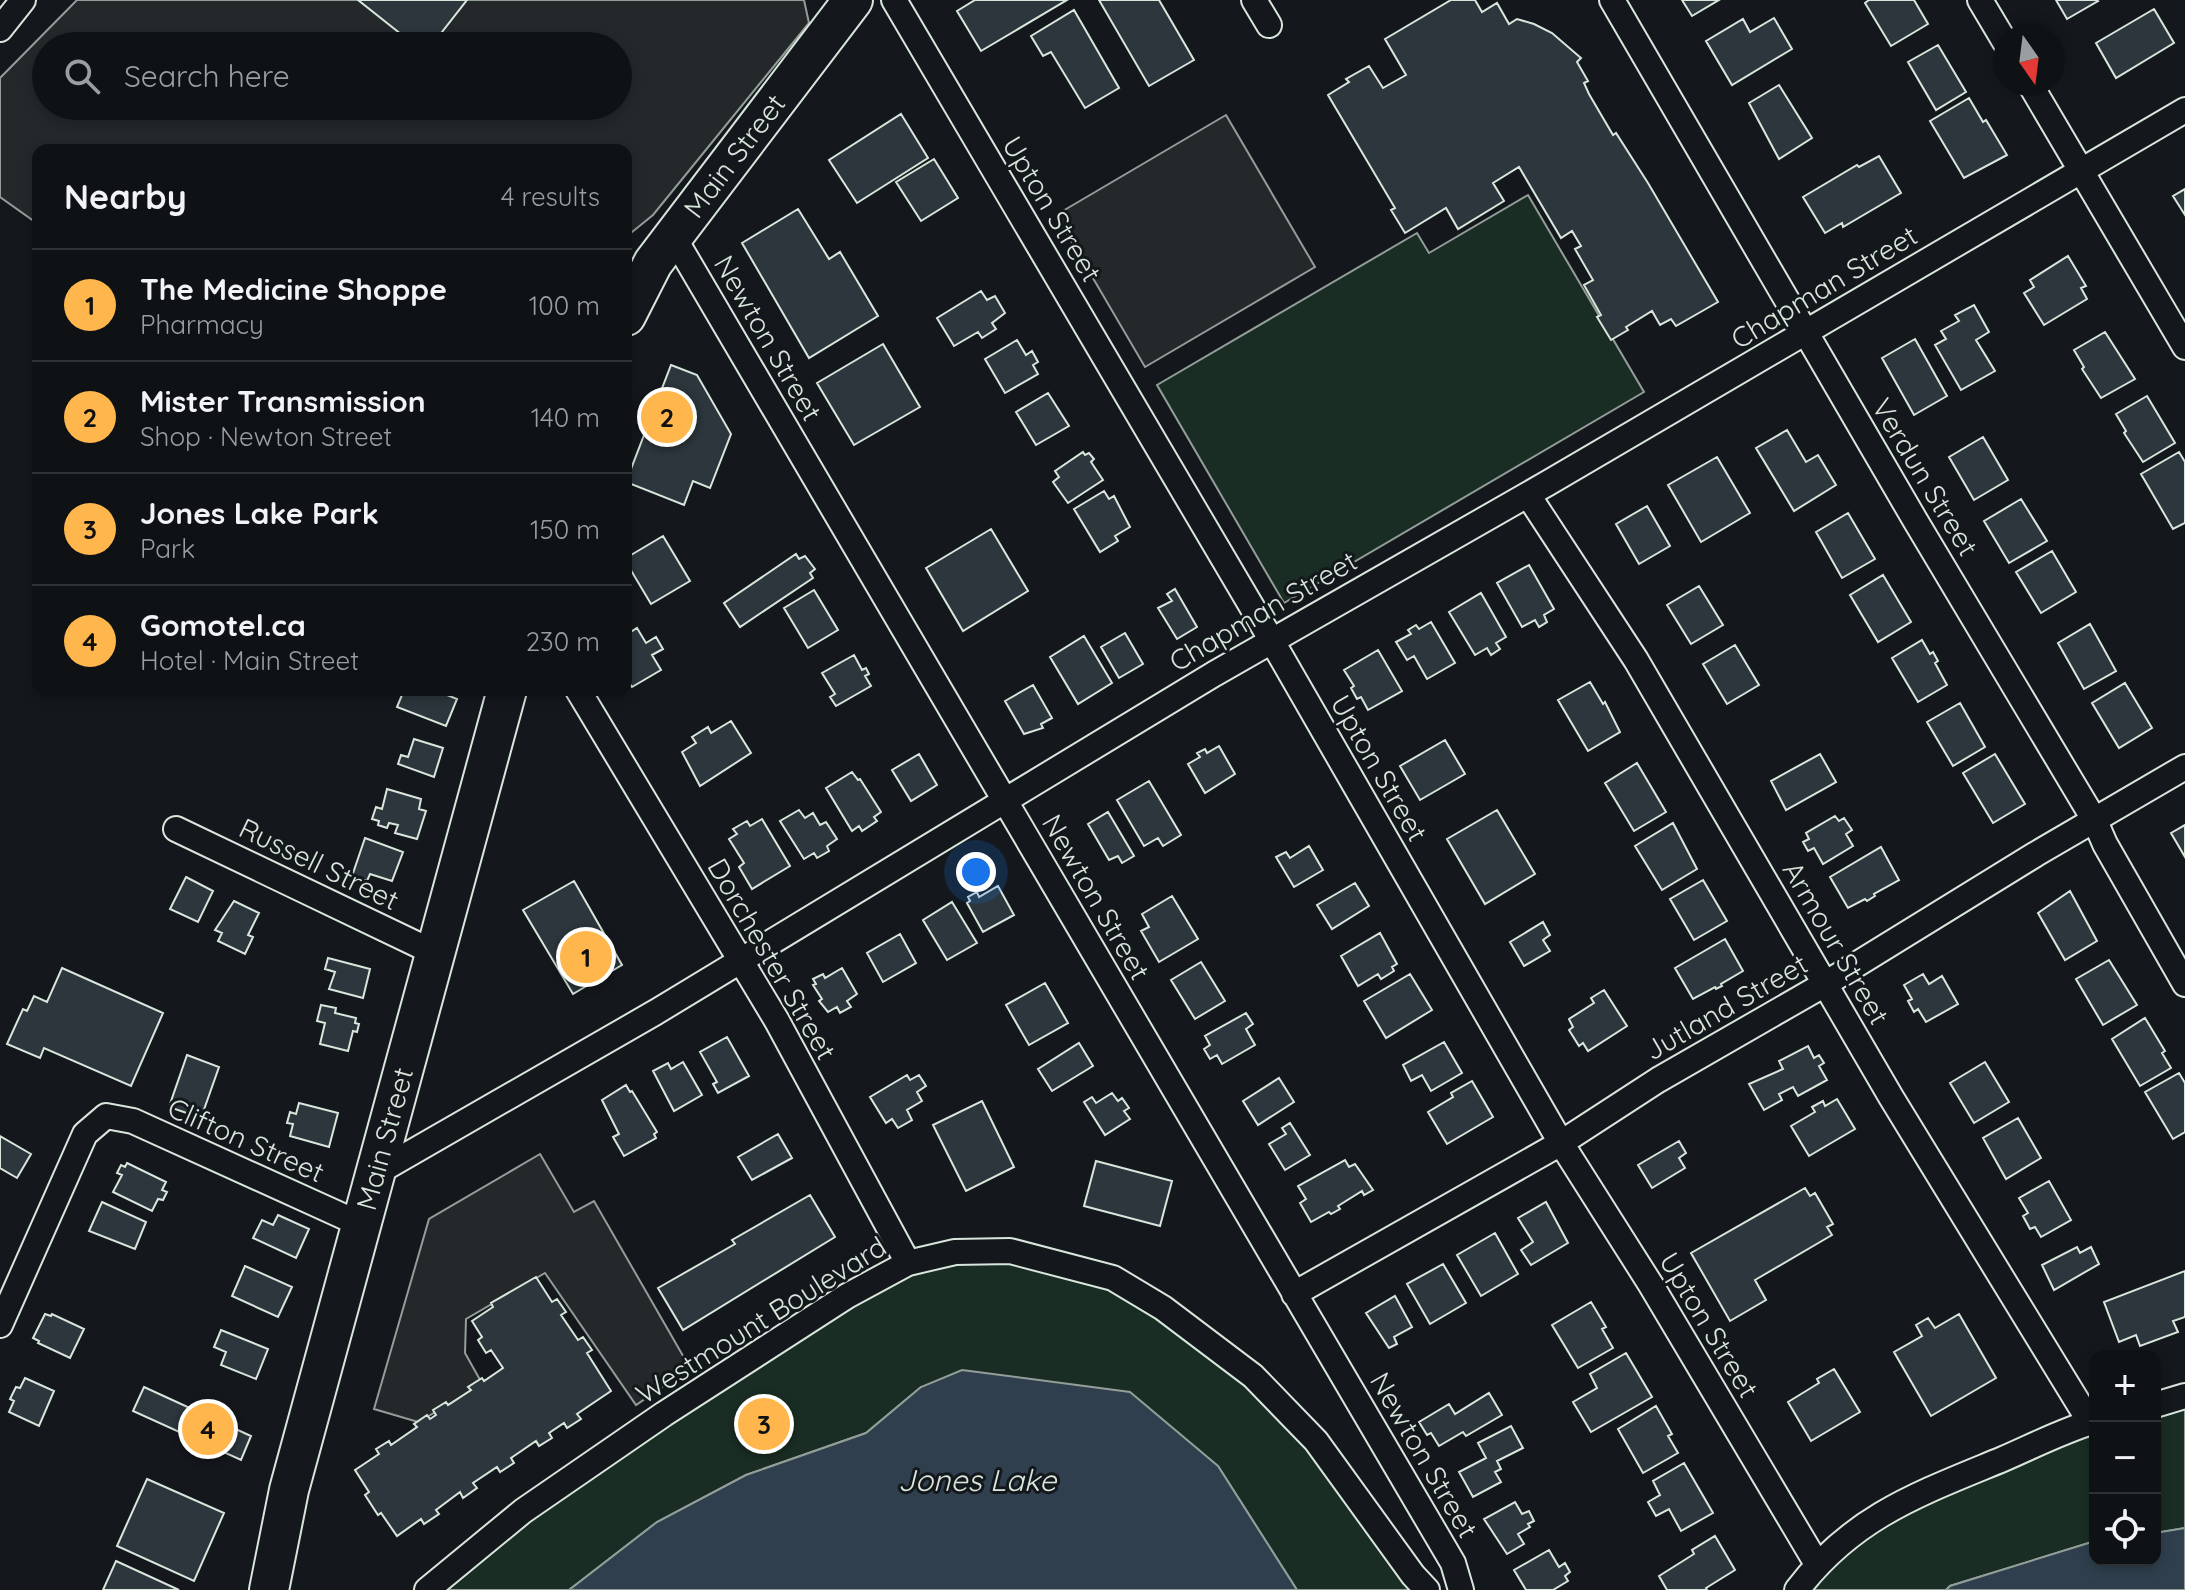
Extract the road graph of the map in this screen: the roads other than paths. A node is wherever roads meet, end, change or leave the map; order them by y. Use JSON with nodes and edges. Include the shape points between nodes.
{"nodes":[{"id":1,"x":23,"y":0,"type":"edge"},
{"id":2,"x":853,"y":0,"type":"edge"},
{"id":3,"x":894,"y":0,"type":"edge"},
{"id":4,"x":1254,"y":0,"type":"edge"},
{"id":5,"x":1612,"y":0,"type":"edge"},
{"id":6,"x":1980,"y":0,"type":"edge"},
{"id":7,"x":1994,"y":24,"type":"edge"},
{"id":8,"x":1269,"y":25,"type":"dead end"},
{"id":9,"x":0,"y":29,"type":"edge"},
{"id":10,"x":2037,"y":96,"type":"edge"},
{"id":11,"x":2185,"y":110,"type":"edge"},
{"id":12,"x":2081,"y":170,"type":"junction"},
{"id":13,"x":673,"y":236,"type":"junction"},
{"id":14,"x":632,"y":304,"type":"edge"},
{"id":15,"x":1804,"y":331,"type":"junction"},
{"id":16,"x":2185,"y":347,"type":"edge"},
{"id":17,"x":1528,"y":495,"type":"junction"},
{"id":18,"x":1272,"y":641,"type":"junction"},
{"id":19,"x":505,"y":696,"type":"edge"},
{"id":20,"x":582,"y":696,"type":"edge"},
{"id":21,"x":2185,"y":767,"type":"edge"},
{"id":22,"x":1004,"y":800,"type":"junction"},
{"id":23,"x":2095,"y":821,"type":"junction"},
{"id":24,"x":176,"y":829,"type":"dead end"},
{"id":25,"x":435,"y":953,"type":"junction"},
{"id":26,"x":739,"y":960,"type":"junction"},
{"id":27,"x":1825,"y":984,"type":"junction"},
{"id":28,"x":2185,"y":984,"type":"edge"},
{"id":29,"x":1561,"y":1143,"type":"junction"},
{"id":30,"x":376,"y":1173,"type":"junction"},
{"id":31,"x":360,"y":1224,"type":"junction"},
{"id":32,"x":908,"y":1263,"type":"junction"},
{"id":33,"x":1294,"y":1294,"type":"junction"},
{"id":34,"x":0,"y":1325,"type":"edge"},
{"id":35,"x":2185,"y":1396,"type":"edge"},
{"id":36,"x":2161,"y":1403,"type":"edge"},
{"id":37,"x":2089,"y":1417,"type":"edge"},
{"id":38,"x":2089,"y":1423,"type":"edge"},
{"id":39,"x":1817,"y":1564,"type":"junction"},
{"id":40,"x":269,"y":1590,"type":"edge"},
{"id":41,"x":427,"y":1590,"type":"edge"},
{"id":42,"x":1427,"y":1590,"type":"edge"},
{"id":43,"x":1461,"y":1590,"type":"edge"},
{"id":44,"x":1797,"y":1590,"type":"edge"}],
"edges":[{"from":1,"to":9,"type":"street"},
{"from":2,"to":13,"type":"main road","name":"Main Street"},
{"from":3,"to":18,"type":"street","name":"Upton Street"},
{"from":4,"to":8,"type":"street"},
{"from":5,"to":15,"type":"street","name":"Verdun Street"},
{"from":6,"to":7,"type":"street"},
{"from":10,"to":12,"type":"street"},
{"from":11,"to":12,"type":"street","name":"Chapman Street"},
{"from":12,"to":15,"type":"street","name":"Chapman Street"},
{"from":12,"to":16,"type":"street"},
{"from":13,"to":14,"type":"main road","name":"Main Street"},
{"from":13,"to":22,"type":"street","name":"Newton Street"},
{"from":15,"to":17,"type":"street","name":"Chapman Street"},
{"from":15,"to":23,"type":"street","name":"Verdun Street"},
{"from":17,"to":18,"type":"street","name":"Chapman Street"},
{"from":17,"to":27,"type":"street","name":"Armour Street","via":[[1636,660]]},
{"from":18,"to":22,"type":"street","name":"Chapman Street"},
{"from":18,"to":29,"type":"street","name":"Upton Street"},
{"from":19,"to":25,"type":"main road","name":"Main Street"},
{"from":20,"to":26,"type":"street","name":"Dorchester Street"},
{"from":21,"to":23,"type":"street","name":"Jutland Street"},
{"from":22,"to":26,"type":"street","name":"Chapman Street"},
{"from":22,"to":33,"type":"street","name":"Newton Street"},
{"from":23,"to":27,"type":"street","name":"Jutland Street"},
{"from":23,"to":28,"type":"street","name":"Verdun Street"},
{"from":24,"to":25,"type":"street","name":"Russell Street"},
{"from":25,"to":30,"type":"main road","name":"Main Street"},
{"from":26,"to":30,"type":"street","name":"Chapman Street"},
{"from":26,"to":32,"type":"street","name":"Dorchester Street"},
{"from":27,"to":29,"type":"street","name":"Jutland Street"},
{"from":27,"to":37,"type":"street","name":"Armour Street"},
{"from":29,"to":33,"type":"street","name":"Jutland Street"},
{"from":29,"to":39,"type":"street","name":"Upton Street"},
{"from":30,"to":31,"type":"main road","name":"Main Street"},
{"from":31,"to":34,"type":"street","name":"Clifton Street","via":[[133,1121],[106,1116],[85,1134]]},
{"from":31,"to":40,"type":"main road","name":"Main Street","via":[[289,1490]]},
{"from":32,"to":41,"type":"street","name":"Westmount Boulevard","via":[[847,1296],[638,1432],[523,1511]]},
{"from":32,"to":42,"type":"street","name":"Westmount Boulevard","via":[[955,1252],[1010,1251],[1113,1278],[1163,1308],[1253,1376],[1316,1441]]},
{"from":33,"to":43,"type":"street","name":"Newton Street","via":[[1453,1563]]},
{"from":35,"to":36,"type":"street"},
{"from":38,"to":39,"type":"street","via":[[1912,1497],[1855,1530]]},
{"from":39,"to":44,"type":"street"}]}
